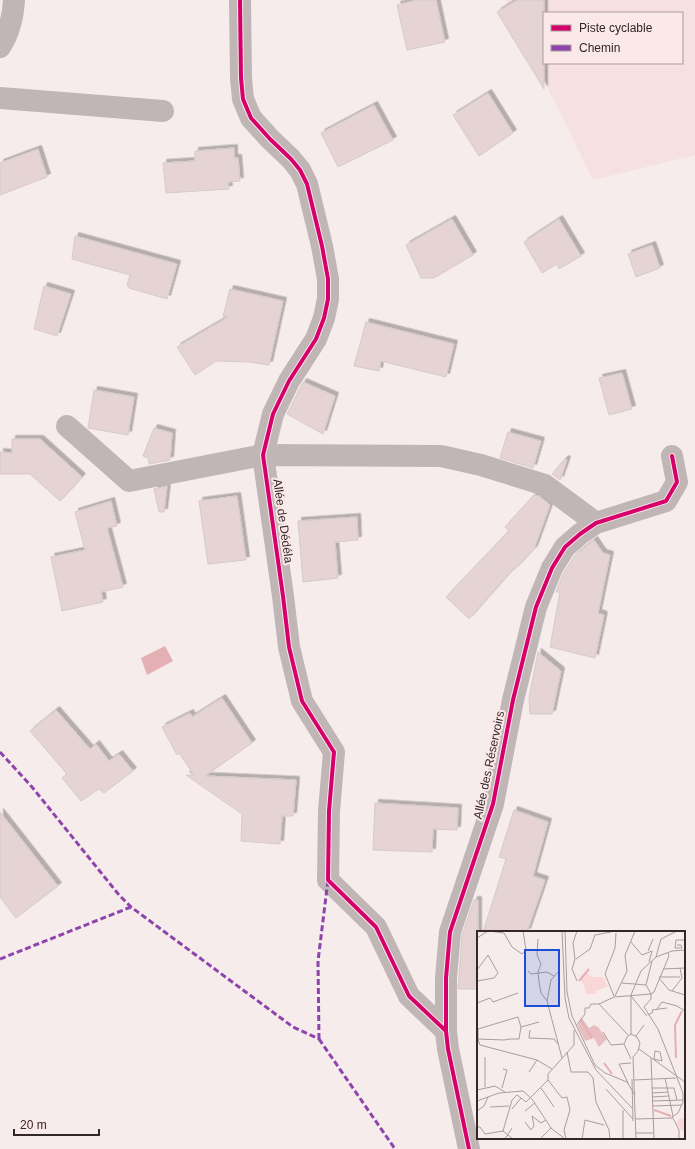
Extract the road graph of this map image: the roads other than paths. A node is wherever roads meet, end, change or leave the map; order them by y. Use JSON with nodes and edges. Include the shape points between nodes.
{"nodes":[{"id":1,"x":14,"y":0,"type":"edge"},
{"id":2,"x":240,"y":0,"type":"edge"},
{"id":3,"x":0,"y":47,"type":"edge"},
{"id":4,"x":0,"y":98,"type":"edge"},
{"id":5,"x":163,"y":111,"type":"dead end"},
{"id":6,"x":67,"y":426,"type":"dead end"},
{"id":7,"x":263,"y":455,"type":"junction"},
{"id":8,"x":672,"y":456,"type":"dead end"},
{"id":9,"x":596,"y":523,"type":"junction"},
{"id":10,"x":446,"y":1031,"type":"junction"},
{"id":11,"x":469,"y":1149,"type":"edge"}],
"edges":[{"from":1,"to":3,"type":"street","via":[[13,17]]},
{"from":2,"to":7,"type":"street","name":"Allée de Dédéla","via":[[243,99],[251,118],[291,159],[307,184],[328,279],[328,299],[324,318],[316,339],[289,381],[273,414]]},
{"from":4,"to":5,"type":"street"},
{"from":6,"to":7,"type":"street","via":[[129,481]]},
{"from":7,"to":9,"type":"street","via":[[441,456],[481,465],[545,485]]},
{"from":7,"to":10,"type":"street","name":"Allée de Dédéla","via":[[289,647],[302,701],[334,752],[329,811],[328,880],[376,927],[409,996]]},
{"from":8,"to":9,"type":"street","name":"Allée des Réservoirs","via":[[677,482],[666,501]]},
{"from":9,"to":10,"type":"street","name":"Allée des Réservoirs","via":[[565,547],[552,568],[536,608],[513,700],[493,804],[450,932],[446,978]]},
{"from":10,"to":11,"type":"street","name":"Allée des Réservoirs"}]}
